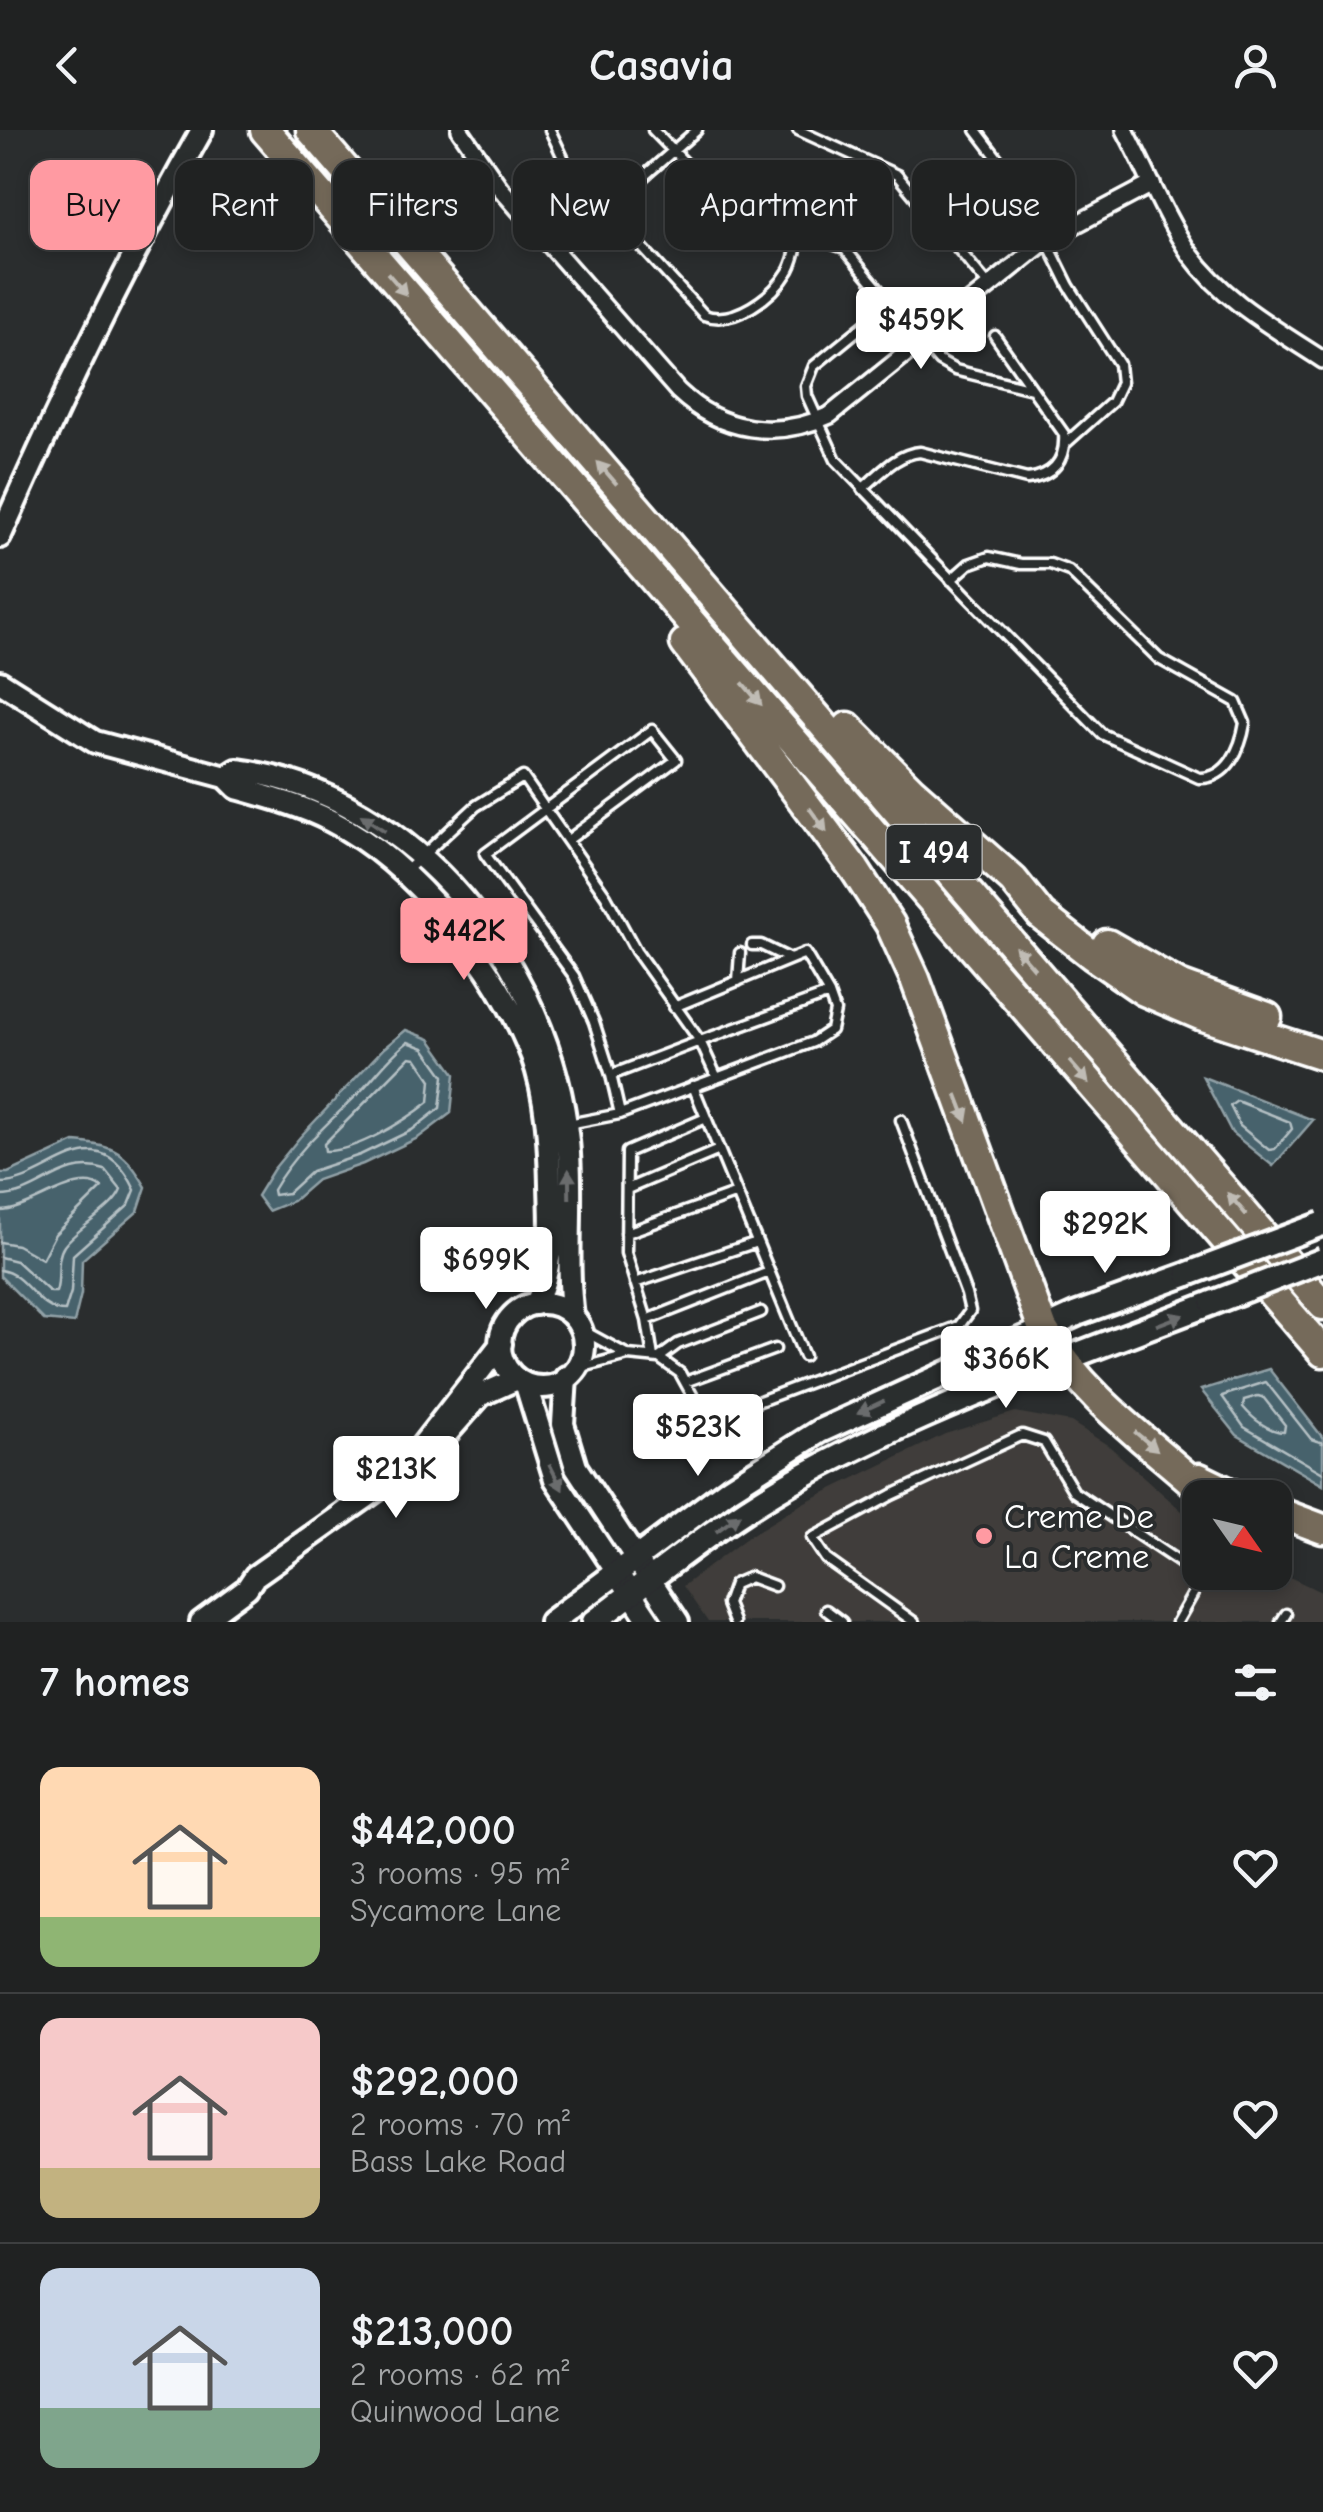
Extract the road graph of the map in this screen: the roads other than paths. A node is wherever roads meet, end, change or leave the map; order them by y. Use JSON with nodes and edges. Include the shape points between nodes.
{"nodes":[{"id":1,"x":202,"y":130,"type":"edge"},
{"id":2,"x":264,"y":130,"type":"edge"},
{"id":3,"x":311,"y":130,"type":"edge"},
{"id":4,"x":460,"y":130,"type":"edge"},
{"id":5,"x":550,"y":130,"type":"edge"},
{"id":6,"x":653,"y":130,"type":"edge"},
{"id":7,"x":697,"y":130,"type":"edge"},
{"id":8,"x":798,"y":130,"type":"edge"},
{"id":9,"x":976,"y":130,"type":"edge"},
{"id":10,"x":1125,"y":130,"type":"edge"},
{"id":11,"x":672,"y":150,"type":"junction"},
{"id":12,"x":564,"y":160,"type":"edge"},
{"id":13,"x":682,"y":160,"type":"edge"},
{"id":14,"x":999,"y":160,"type":"edge"},
{"id":15,"x":645,"y":174,"type":"edge"},
{"id":16,"x":1152,"y":184,"type":"junction"},
{"id":17,"x":1075,"y":225,"type":"edge"},
{"id":18,"x":559,"y":250,"type":"edge"},
{"id":19,"x":644,"y":250,"type":"edge"},
{"id":20,"x":796,"y":250,"type":"edge"},
{"id":21,"x":846,"y":250,"type":"edge"},
{"id":22,"x":1034,"y":250,"type":"edge"},
{"id":23,"x":1053,"y":250,"type":"edge"},
{"id":24,"x":556,"y":253,"type":"junction"},
{"id":25,"x":989,"y":286,"type":"junction"},
{"id":26,"x":890,"y":304,"type":"junction"},
{"id":27,"x":995,"y":336,"type":"dead end"},
{"id":28,"x":923,"y":341,"type":"junction"},
{"id":29,"x":1323,"y":360,"type":"edge"},
{"id":30,"x":1032,"y":389,"type":"junction"},
{"id":31,"x":818,"y":421,"type":"junction"},
{"id":32,"x":1065,"y":444,"type":"junction"},
{"id":33,"x":862,"y":489,"type":"junction"},
{"id":34,"x":654,"y":526,"type":"junction"},
{"id":35,"x":0,"y":537,"type":"edge"},
{"id":36,"x":620,"y":541,"type":"junction"},
{"id":37,"x":951,"y":580,"type":"junction"},
{"id":38,"x":0,"y":682,"type":"edge"},
{"id":39,"x":226,"y":777,"type":"junction"},
{"id":40,"x":546,"y":810,"type":"junction"},
{"id":41,"x":568,"y":840,"type":"junction"},
{"id":42,"x":421,"y":857,"type":"junction"},
{"id":43,"x":404,"y":872,"type":"junction"},
{"id":44,"x":752,"y":944,"type":"dead end"},
{"id":45,"x":740,"y":953,"type":"dead end"},
{"id":46,"x":790,"y":959,"type":"junction"},
{"id":47,"x":738,"y":980,"type":"junction"},
{"id":48,"x":829,"y":994,"type":"junction"},
{"id":49,"x":674,"y":1006,"type":"junction"},
{"id":50,"x":700,"y":1041,"type":"junction"},
{"id":51,"x":1323,"y":1052,"type":"edge"},
{"id":52,"x":611,"y":1075,"type":"junction"},
{"id":53,"x":716,"y":1078,"type":"junction"},
{"id":54,"x":693,"y":1086,"type":"junction"},
{"id":55,"x":620,"y":1114,"type":"junction"},
{"id":56,"x":706,"y":1118,"type":"junction"},
{"id":57,"x":901,"y":1120,"type":"dead end"},
{"id":58,"x":557,"y":1125,"type":"junction"},
{"id":59,"x":719,"y":1150,"type":"junction"},
{"id":60,"x":626,"y":1189,"type":"junction"},
{"id":61,"x":737,"y":1193,"type":"junction"},
{"id":62,"x":1322,"y":1224,"type":"edge"},
{"id":63,"x":626,"y":1233,"type":"junction"},
{"id":64,"x":757,"y":1242,"type":"junction"},
{"id":65,"x":1323,"y":1260,"type":"edge"},
{"id":66,"x":770,"y":1272,"type":"junction"},
{"id":67,"x":635,"y":1283,"type":"junction"},
{"id":68,"x":536,"y":1304,"type":"junction"},
{"id":69,"x":1323,"y":1305,"type":"edge"},
{"id":70,"x":761,"y":1312,"type":"dead end"},
{"id":71,"x":646,"y":1320,"type":"junction"},
{"id":72,"x":578,"y":1323,"type":"junction"},
{"id":73,"x":1043,"y":1329,"type":"junction"},
{"id":74,"x":500,"y":1344,"type":"junction"},
{"id":75,"x":774,"y":1349,"type":"dead end"},
{"id":76,"x":1323,"y":1352,"type":"edge"},
{"id":77,"x":628,"y":1355,"type":"junction"},
{"id":78,"x":804,"y":1356,"type":"dead end"},
{"id":79,"x":656,"y":1358,"type":"junction"},
{"id":80,"x":1061,"y":1360,"type":"junction"},
{"id":81,"x":570,"y":1373,"type":"junction"},
{"id":82,"x":521,"y":1382,"type":"junction"},
{"id":83,"x":685,"y":1382,"type":"junction"},
{"id":84,"x":1184,"y":1471,"type":"junction"},
{"id":85,"x":1193,"y":1480,"type":"edge"},
{"id":86,"x":1203,"y":1480,"type":"edge"},
{"id":87,"x":387,"y":1489,"type":"junction"},
{"id":88,"x":1292,"y":1517,"type":"edge"},
{"id":89,"x":1323,"y":1529,"type":"edge"},
{"id":90,"x":1292,"y":1536,"type":"edge"},
{"id":91,"x":1323,"y":1548,"type":"edge"},
{"id":92,"x":626,"y":1566,"type":"junction"},
{"id":93,"x":774,"y":1586,"type":"dead end"},
{"id":94,"x":641,"y":1587,"type":"junction"},
{"id":95,"x":826,"y":1610,"type":"dead end"},
{"id":96,"x":201,"y":1622,"type":"edge"},
{"id":97,"x":551,"y":1622,"type":"edge"},
{"id":98,"x":594,"y":1622,"type":"edge"},
{"id":99,"x":650,"y":1622,"type":"edge"},
{"id":100,"x":678,"y":1622,"type":"edge"},
{"id":101,"x":734,"y":1622,"type":"edge"},
{"id":102,"x":842,"y":1622,"type":"edge"},
{"id":103,"x":914,"y":1622,"type":"edge"},
{"id":104,"x":1177,"y":1622,"type":"edge"}],
"edges":[{"from":1,"to":35,"type":"street","via":[[74,372]]},
{"from":2,"to":36,"type":"highway","number":"I 494","one_way":true},
{"from":34,"to":3,"type":"highway","number":"I 494","one_way":true},
{"from":4,"to":24,"type":"street"},
{"from":5,"to":12,"type":"lane"},
{"from":6,"to":11,"type":"lane"},
{"from":7,"to":11,"type":"lane"},
{"from":8,"to":25,"type":"lane","via":[[897,175]]},
{"from":9,"to":14,"type":"lane"},
{"from":10,"to":16,"type":"street"},
{"from":11,"to":13,"type":"lane"},
{"from":11,"to":15,"type":"lane"},
{"from":16,"to":17,"type":"street"},
{"from":16,"to":29,"type":"street","via":[[1207,274],[1252,314]]},
{"from":18,"to":24,"type":"lane"},
{"from":19,"to":20,"type":"lane","via":[[696,308],[715,319],[736,317],[780,281]]},
{"from":21,"to":26,"type":"lane"},
{"from":22,"to":25,"type":"street"},
{"from":23,"to":32,"type":"lane","via":[[1122,374],[1112,402]]},
{"from":24,"to":31,"type":"street","via":[[678,392],[708,415],[742,428],[777,430]]},
{"from":25,"to":28,"type":"street"},
{"from":26,"to":28,"type":"lane"},
{"from":26,"to":31,"type":"lane","via":[[809,375],[807,396]]},
{"from":27,"to":30,"type":"lane"},
{"from":28,"to":30,"type":"lane","via":[[954,370]]},
{"from":28,"to":31,"type":"street"},
{"from":30,"to":32,"type":"lane"},
{"from":31,"to":33,"type":"lane","via":[[836,460]]},
{"from":32,"to":33,"type":"lane","via":[[1058,464],[1036,478],[920,452],[900,456]]},
{"from":33,"to":37,"type":"lane"},
{"from":34,"to":51,"type":"highway","via":[[911,790],[1014,880],[1041,915],[1144,991]]},
{"from":69,"to":34,"type":"highway","number":"I 494","one_way":true},
{"from":36,"to":73,"type":"highway","one_way":true,"via":[[651,598],[890,924]]},
{"from":36,"to":76,"type":"highway","number":"I 494","one_way":true},
{"from":37,"to":37,"type":"lane","via":[[1113,741],[1199,778],[1228,766],[1244,731],[1241,708],[1159,659],[1069,571],[990,556]]},
{"from":38,"to":39,"type":"street","via":[[95,742]]},
{"from":42,"to":39,"type":"street","one_way":true,"via":[[300,782],[236,770]]},
{"from":39,"to":43,"type":"street","via":[[237,788],[333,822]]},
{"from":40,"to":41,"type":"lane"},
{"from":40,"to":41,"type":"lane","via":[[652,730],[676,760]]},
{"from":40,"to":42,"type":"lane","via":[[523,777],[476,806]]},
{"from":40,"to":52,"type":"lane","via":[[486,854],[574,976]]},
{"from":41,"to":49,"type":"lane"},
{"from":42,"to":43,"type":"lane"},
{"from":42,"to":58,"type":"street","via":[[490,932],[516,975],[540,1025]]},
{"from":43,"to":58,"type":"street","via":[[496,986]]},
{"from":44,"to":46,"type":"lane"},
{"from":45,"to":47,"type":"lane"},
{"from":46,"to":47,"type":"lane"},
{"from":46,"to":48,"type":"lane","via":[[804,954]]},
{"from":47,"to":49,"type":"lane"},
{"from":48,"to":50,"type":"lane"},
{"from":48,"to":53,"type":"lane","via":[[832,1030]]},
{"from":49,"to":50,"type":"lane"},
{"from":50,"to":52,"type":"lane"},
{"from":50,"to":53,"type":"lane"},
{"from":52,"to":55,"type":"lane"},
{"from":53,"to":54,"type":"lane"},
{"from":54,"to":55,"type":"lane"},
{"from":54,"to":56,"type":"lane"},
{"from":55,"to":58,"type":"lane"},
{"from":56,"to":59,"type":"lane"},
{"from":56,"to":60,"type":"lane","via":[[627,1152]]},
{"from":57,"to":83,"type":"lane","via":[[966,1294],[970,1311],[959,1326],[720,1416],[698,1404]]},
{"from":58,"to":68,"type":"street","via":[[552,1252]]},
{"from":72,"to":58,"type":"street","one_way":true,"via":[[570,1290],[568,1141]]},
{"from":59,"to":60,"type":"lane"},
{"from":59,"to":61,"type":"lane"},
{"from":60,"to":63,"type":"lane"},
{"from":61,"to":63,"type":"lane"},
{"from":61,"to":64,"type":"lane"},
{"from":62,"to":73,"type":"main road","bridge":true},
{"from":63,"to":67,"type":"lane"},
{"from":64,"to":66,"type":"lane"},
{"from":64,"to":67,"type":"lane"},
{"from":80,"to":65,"type":"main road","one_way":true,"bridge":true},
{"from":66,"to":71,"type":"lane"},
{"from":66,"to":78,"type":"lane"},
{"from":67,"to":71,"type":"lane"},
{"from":68,"to":72,"type":"street","via":[[556,1305]]},
{"from":68,"to":74,"type":"street","via":[[517,1313]]},
{"from":70,"to":79,"type":"lane"},
{"from":71,"to":79,"type":"lane"},
{"from":72,"to":77,"type":"lane"},
{"from":72,"to":81,"type":"street","via":[[584,1350]]},
{"from":73,"to":80,"type":"highway"},
{"from":73,"to":92,"type":"main road","one_way":true,"via":[[820,1431]]},
{"from":74,"to":82,"type":"street","via":[[504,1364]]},
{"from":74,"to":87,"type":"street"},
{"from":75,"to":83,"type":"lane"},
{"from":77,"to":79,"type":"lane"},
{"from":77,"to":81,"type":"lane"},
{"from":79,"to":83,"type":"lane"},
{"from":80,"to":84,"type":"highway","one_way":true,"via":[[1104,1406]]},
{"from":94,"to":80,"type":"main road","one_way":true,"via":[[804,1475]]},
{"from":81,"to":82,"type":"street","via":[[549,1387]]},
{"from":81,"to":92,"type":"street","via":[[563,1424],[572,1458]]},
{"from":82,"to":87,"type":"street","via":[[481,1395],[434,1451]]},
{"from":82,"to":92,"type":"street","one_way":true,"via":[[555,1478],[589,1534]]},
{"from":84,"to":85,"type":"highway"},
{"from":84,"to":86,"type":"highway"},
{"from":87,"to":96,"type":"street","via":[[255,1576]]},
{"from":88,"to":89,"type":"highway"},
{"from":90,"to":91,"type":"highway"},
{"from":92,"to":94,"type":"street"},
{"from":92,"to":97,"type":"main road"},
{"from":93,"to":101,"type":"lane","via":[[750,1577],[734,1584],[727,1604]]},
{"from":94,"to":98,"type":"main road"},
{"from":94,"to":99,"type":"street"},
{"from":94,"to":100,"type":"street"},
{"from":95,"to":102,"type":"lane"},
{"from":103,"to":104,"type":"lane","via":[[826,1560],[812,1538],[1022,1435],[1044,1442],[1074,1492],[1185,1566],[1198,1584]]}]}
